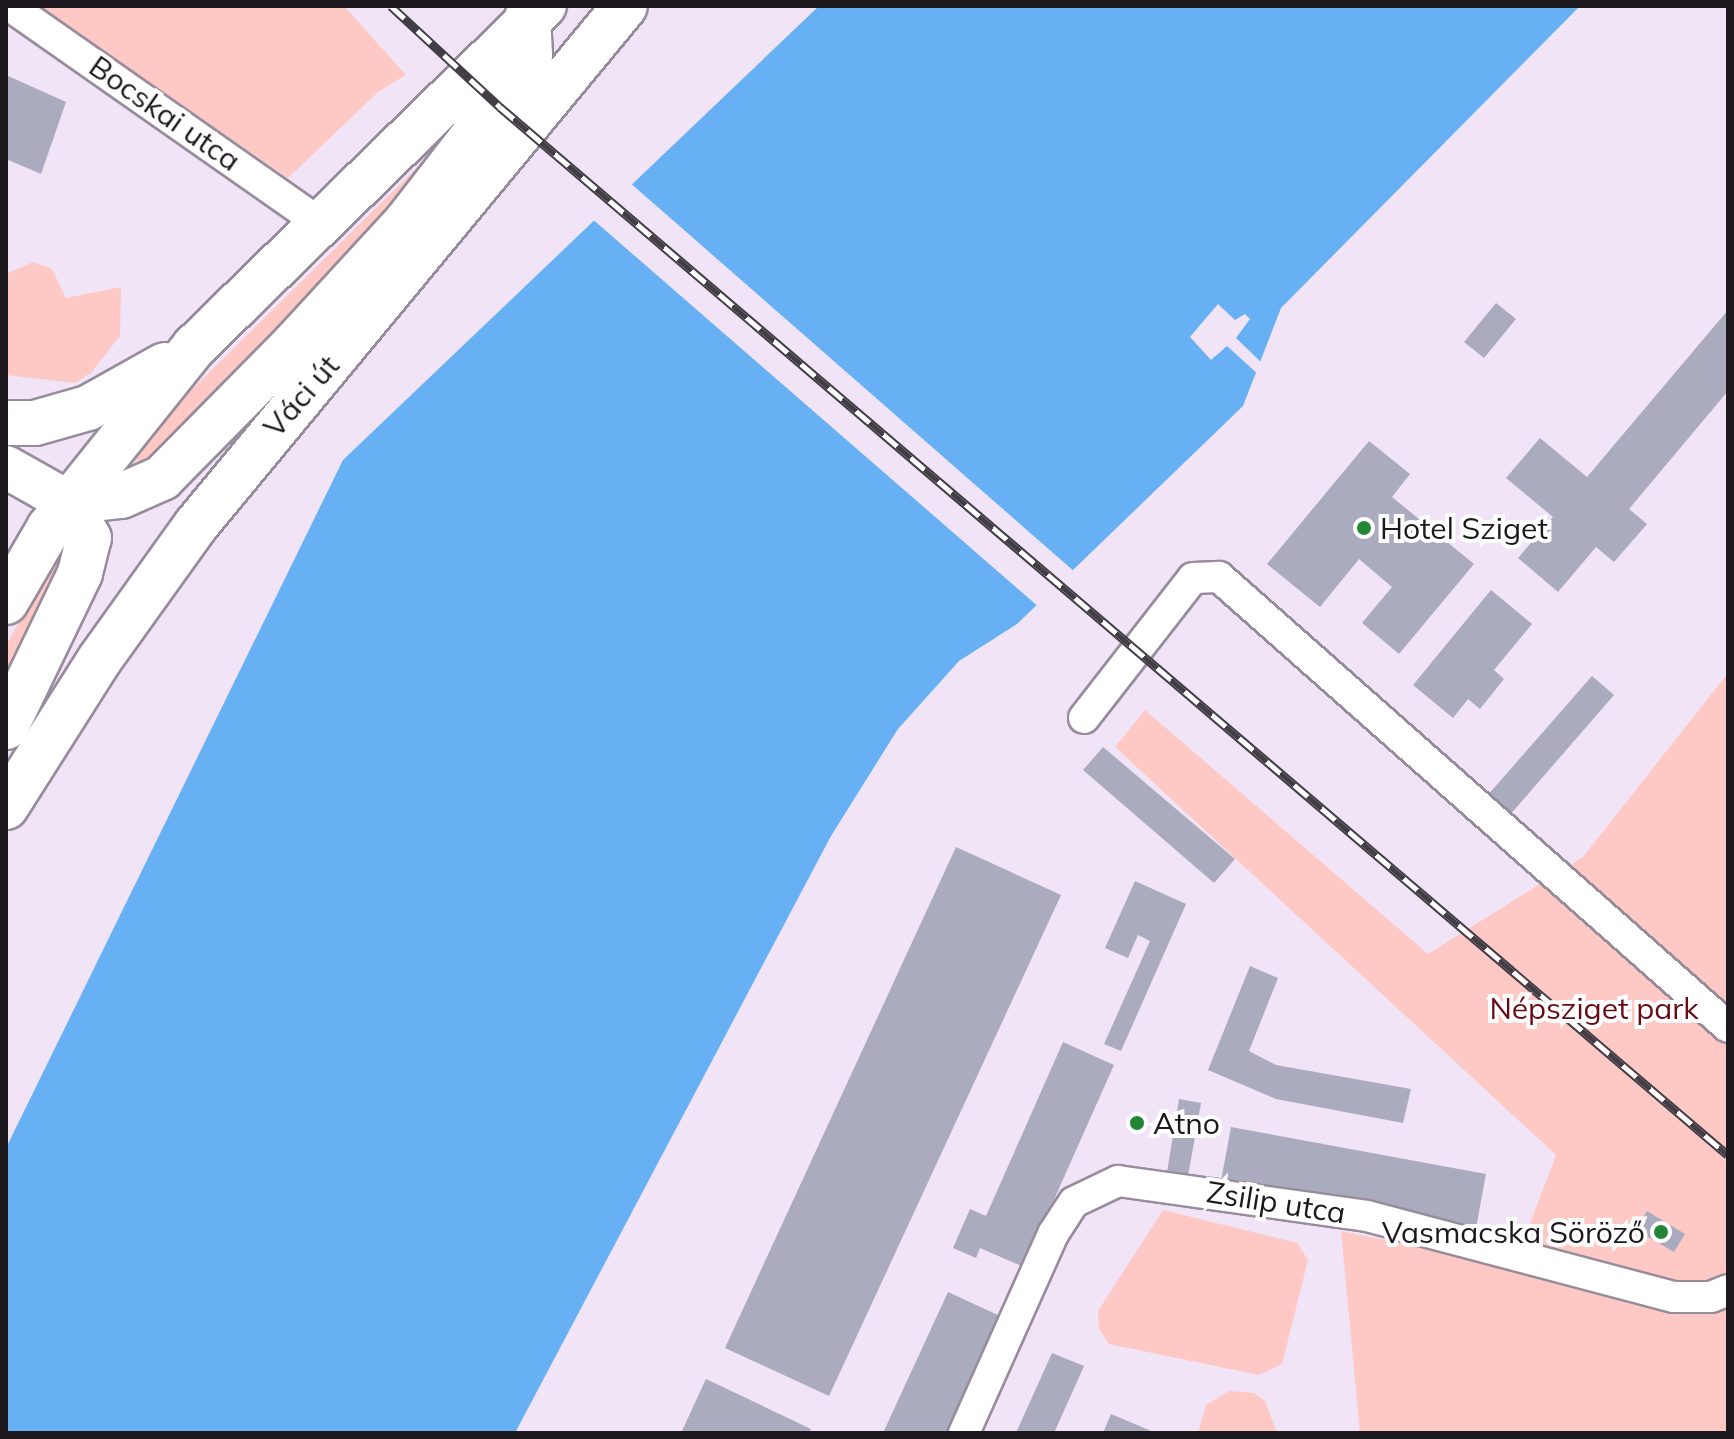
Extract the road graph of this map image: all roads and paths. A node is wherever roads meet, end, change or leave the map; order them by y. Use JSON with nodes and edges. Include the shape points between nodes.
{"nodes":[{"id":1,"x":10,"y":6,"type":"edge"},
{"id":2,"x":625,"y":6,"type":"edge"},
{"id":3,"x":533,"y":11,"type":"edge"},
{"id":4,"x":502,"y":152,"type":"junction"},
{"id":5,"x":407,"y":221,"type":"junction"},
{"id":6,"x":319,"y":222,"type":"junction"},
{"id":7,"x":295,"y":343,"type":"junction"},
{"id":8,"x":194,"y":347,"type":"junction"},
{"id":9,"x":6,"y":423,"type":"edge"},
{"id":10,"x":6,"y":467,"type":"edge"},
{"id":11,"x":68,"y":502,"type":"junction"},
{"id":12,"x":196,"y":525,"type":"junction"},
{"id":13,"x":6,"y":602,"type":"edge"},
{"id":14,"x":1084,"y":718,"type":"dead end"},
{"id":15,"x":6,"y":727,"type":"edge"},
{"id":16,"x":6,"y":807,"type":"edge"},
{"id":17,"x":1728,"y":1027,"type":"edge"},
{"id":18,"x":1728,"y":1290,"type":"edge"},
{"id":19,"x":964,"y":1433,"type":"edge"}],
"edges":[{"from":1,"to":6,"type":"street","name":"Bocskai utca"},
{"from":2,"to":4,"type":"main road","name":"Váci út"},
{"from":3,"to":5,"type":"main road","via":[[530,55],[521,74]]},
{"from":3,"to":6,"type":"main road"},
{"from":4,"to":5,"type":"main road"},
{"from":4,"to":12,"type":"main road","name":"Váci út","via":[[447,227],[270,430]]},
{"from":5,"to":7,"type":"main road"},
{"from":6,"to":8,"type":"main road"},
{"from":7,"to":11,"type":"main road","via":[[162,478],[121,496]]},
{"from":7,"to":12,"type":"main road"},
{"from":8,"to":9,"type":"main road","via":[[88,408],[35,423]]},
{"from":8,"to":11,"type":"main road"},
{"from":10,"to":11,"type":"main road"},
{"from":11,"to":13,"type":"main road"},
{"from":11,"to":15,"type":"main road","via":[[89,538],[80,573]]},
{"from":12,"to":16,"type":"main road","name":"Váci út","via":[[100,659]]},
{"from":14,"to":17,"type":"street","via":[[1193,578],[1219,577]]},
{"from":18,"to":19,"type":"street","name":"Zsilip utca","via":[[1711,1297],[1673,1297],[1367,1216],[1118,1181],[1074,1202],[1053,1234]]}]}
